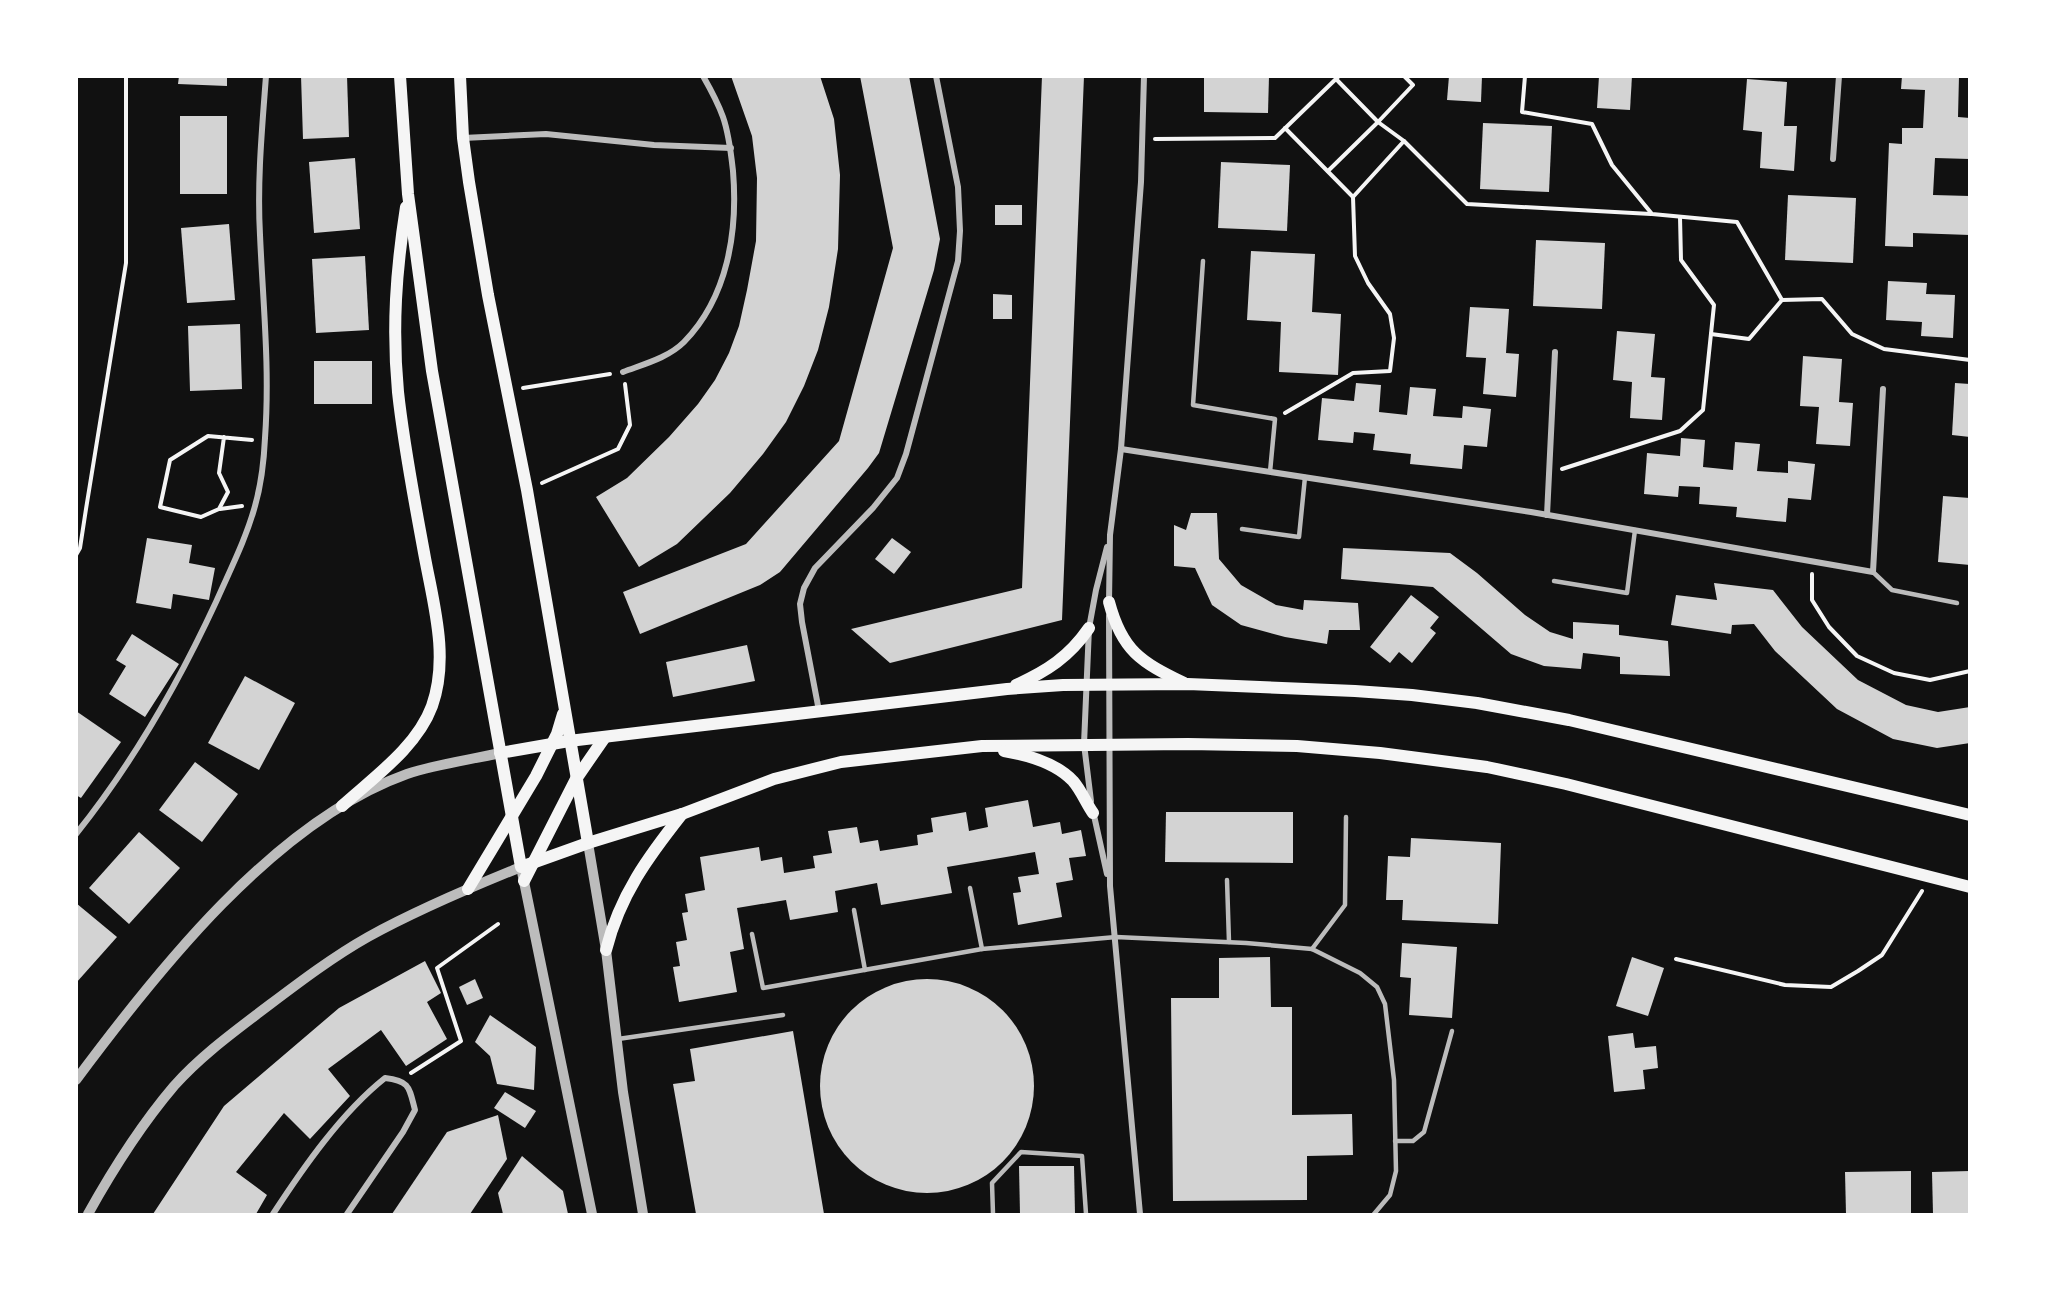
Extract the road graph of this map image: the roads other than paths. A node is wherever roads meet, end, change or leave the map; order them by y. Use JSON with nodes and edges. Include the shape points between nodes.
{"nodes":[{"id":1,"x":266,"y":76,"type":"edge"},
{"id":2,"x":400,"y":76,"type":"edge"},
{"id":3,"x":460,"y":76,"type":"edge"},
{"id":4,"x":703,"y":76,"type":"edge"},
{"id":5,"x":936,"y":76,"type":"edge"},
{"id":6,"x":1144,"y":76,"type":"edge"},
{"id":7,"x":1839,"y":76,"type":"edge"},
{"id":8,"x":463,"y":138,"type":"junction"},
{"id":9,"x":730,"y":148,"type":"junction"},
{"id":10,"x":1833,"y":159,"type":"dead end"},
{"id":11,"x":408,"y":194,"type":"junction"},
{"id":12,"x":1203,"y":261,"type":"dead end"},
{"id":13,"x":1555,"y":352,"type":"dead end"},
{"id":14,"x":623,"y":372,"type":"road end"},
{"id":15,"x":1883,"y":389,"type":"dead end"},
{"id":16,"x":1121,"y":449,"type":"junction"},
{"id":17,"x":1270,"y":472,"type":"junction"},
{"id":18,"x":1305,"y":477,"type":"junction"},
{"id":19,"x":1547,"y":514,"type":"junction"},
{"id":20,"x":1242,"y":529,"type":"dead end"},
{"id":21,"x":1635,"y":530,"type":"junction"},
{"id":22,"x":1110,"y":535,"type":"junction"},
{"id":23,"x":1873,"y":572,"type":"junction"},
{"id":24,"x":1554,"y":581,"type":"dead end"},
{"id":25,"x":1109,"y":602,"type":"junction"},
{"id":26,"x":1957,"y":603,"type":"dead end"},
{"id":27,"x":1089,"y":628,"type":"junction"},
{"id":28,"x":1108,"y":684,"type":"junction"},
{"id":29,"x":1188,"y":684,"type":"junction"},
{"id":30,"x":1086,"y":685,"type":"junction"},
{"id":31,"x":1007,"y":689,"type":"junction"},
{"id":32,"x":564,"y":711,"type":"junction"},
{"id":33,"x":819,"y":711,"type":"junction"},
{"id":34,"x":605,"y":737,"type":"junction"},
{"id":35,"x":569,"y":741,"type":"junction"},
{"id":36,"x":552,"y":744,"type":"junction"},
{"id":37,"x":1084,"y":744,"type":"junction"},
{"id":38,"x":1109,"y":744,"type":"junction"},
{"id":39,"x":982,"y":746,"type":"junction"},
{"id":40,"x":500,"y":753,"type":"junction"},
{"id":41,"x":576,"y":779,"type":"junction"},
{"id":42,"x":342,"y":806,"type":"junction"},
{"id":43,"x":1093,"y":813,"type":"junction"},
{"id":44,"x":682,"y":814,"type":"junction"},
{"id":45,"x":1967,"y":814,"type":"edge"},
{"id":46,"x":1346,"y":817,"type":"dead end"},
{"id":47,"x":512,"y":818,"type":"junction"},
{"id":48,"x":76,"y":834,"type":"edge"},
{"id":49,"x":588,"y":843,"type":"junction"},
{"id":50,"x":527,"y":865,"type":"junction"},
{"id":51,"x":1227,"y":880,"type":"dead end"},
{"id":52,"x":524,"y":881,"type":"joint"},
{"id":53,"x":1110,"y":886,"type":"junction"},
{"id":54,"x":1970,"y":887,"type":"edge"},
{"id":55,"x":970,"y":888,"type":"dead end"},
{"id":56,"x":468,"y":889,"type":"junction"},
{"id":57,"x":854,"y":910,"type":"dead end"},
{"id":58,"x":752,"y":934,"type":"dead end"},
{"id":59,"x":1116,"y":937,"type":"junction"},
{"id":60,"x":1229,"y":942,"type":"junction"},
{"id":61,"x":982,"y":949,"type":"junction"},
{"id":62,"x":1312,"y":949,"type":"junction"},
{"id":63,"x":606,"y":950,"type":"junction"},
{"id":64,"x":865,"y":970,"type":"junction"},
{"id":65,"x":783,"y":1015,"type":"dead end"},
{"id":66,"x":1452,"y":1031,"type":"dead end"},
{"id":67,"x":618,"y":1039,"type":"junction"},
{"id":68,"x":76,"y":1080,"type":"edge"},
{"id":69,"x":1395,"y":1140,"type":"junction"},
{"id":70,"x":88,"y":1215,"type":"edge"},
{"id":71,"x":273,"y":1215,"type":"edge"},
{"id":72,"x":346,"y":1215,"type":"edge"},
{"id":73,"x":592,"y":1215,"type":"edge"},
{"id":74,"x":643,"y":1215,"type":"edge"},
{"id":75,"x":993,"y":1215,"type":"edge"},
{"id":76,"x":1086,"y":1215,"type":"edge"},
{"id":77,"x":1140,"y":1215,"type":"edge"},
{"id":78,"x":1374,"y":1215,"type":"edge"}],
"edges":[{"from":1,"to":48,"type":"street","via":[[259,161],[268,380],[256,504],[200,637],[151,728]]},
{"from":2,"to":11,"type":"main road"},
{"from":3,"to":8,"type":"main road"},
{"from":4,"to":9,"type":"street","via":[[724,118]]},
{"from":5,"to":33,"type":"street","via":[[958,187],[958,261],[897,478],[815,568],[804,588],[800,604],[802,622]]},
{"from":6,"to":16,"type":"street","via":[[1141,182]]},
{"from":7,"to":10,"type":"street"},
{"from":8,"to":9,"type":"street","via":[[546,134]]},
{"from":8,"to":32,"type":"main road"},
{"from":9,"to":14,"type":"street","via":[[734,222],[729,258],[718,290],[703,319],[683,343],[657,360]]},
{"from":11,"to":40,"type":"main road","via":[[432,371]]},
{"from":11,"to":42,"type":"main road","via":[[394,317],[398,382],[436,619],[439,678],[432,708],[419,730]]},
{"from":12,"to":17,"type":"lane","via":[[1193,405],[1275,419]]},
{"from":13,"to":19,"type":"street"},
{"from":15,"to":23,"type":"street"},
{"from":16,"to":17,"type":"street"},
{"from":16,"to":22,"type":"street"},
{"from":17,"to":18,"type":"street"},
{"from":18,"to":19,"type":"street"},
{"from":18,"to":20,"type":"lane","via":[[1299,537]]},
{"from":19,"to":21,"type":"street"},
{"from":21,"to":23,"type":"street"},
{"from":21,"to":24,"type":"lane","via":[[1627,593]]},
{"from":22,"to":25,"type":"street"},
{"from":22,"to":27,"type":"street"},
{"from":23,"to":26,"type":"lane","via":[[1892,590]]},
{"from":25,"to":28,"type":"street"},
{"from":25,"to":29,"type":"main road","via":[[1113,619],[1134,653],[1150,666]]},
{"from":27,"to":30,"type":"street"},
{"from":27,"to":31,"type":"main road","via":[[1064,657]]},
{"from":28,"to":29,"type":"main road"},
{"from":28,"to":30,"type":"main road"},
{"from":28,"to":38,"type":"street"},
{"from":29,"to":45,"type":"main road","via":[[1366,692],[1477,703],[1569,720]]},
{"from":30,"to":31,"type":"main road"},
{"from":30,"to":37,"type":"street"},
{"from":31,"to":33,"type":"main road"},
{"from":32,"to":35,"type":"main road"},
{"from":32,"to":36,"type":"main road"},
{"from":33,"to":34,"type":"main road"},
{"from":34,"to":35,"type":"main road"},
{"from":34,"to":41,"type":"main road"},
{"from":35,"to":36,"type":"main road"},
{"from":35,"to":41,"type":"main road"},
{"from":36,"to":40,"type":"main road"},
{"from":36,"to":47,"type":"main road"},
{"from":37,"to":38,"type":"main road"},
{"from":37,"to":39,"type":"main road"},
{"from":37,"to":43,"type":"street"},
{"from":38,"to":53,"type":"street"},
{"from":38,"to":54,"type":"main road","via":[[1297,746],[1487,767]]},
{"from":39,"to":43,"type":"main road","via":[[1018,753],[1059,771],[1073,782]]},
{"from":39,"to":44,"type":"main road","via":[[841,762],[774,779]]},
{"from":40,"to":42,"type":"street","via":[[405,775]]},
{"from":40,"to":47,"type":"main road"},
{"from":41,"to":49,"type":"main road"},
{"from":41,"to":50,"type":"main road"},
{"from":42,"to":68,"type":"street","via":[[274,855],[226,900],[126,1014]]},
{"from":43,"to":53,"type":"street"},
{"from":44,"to":49,"type":"main road"},
{"from":44,"to":63,"type":"main road","via":[[636,876]]},
{"from":46,"to":62,"type":"lane","via":[[1344,905]]},
{"from":47,"to":50,"type":"main road"},
{"from":47,"to":56,"type":"main road"},
{"from":49,"to":50,"type":"main road"},
{"from":49,"to":63,"type":"street"},
{"from":50,"to":52,"type":"main road"},
{"from":50,"to":56,"type":"street"},
{"from":51,"to":60,"type":"lane"},
{"from":52,"to":73,"type":"street"},
{"from":53,"to":59,"type":"street"},
{"from":55,"to":61,"type":"lane"},
{"from":56,"to":70,"type":"street","via":[[366,938],[214,1047],[144,1123]]},
{"from":57,"to":64,"type":"lane"},
{"from":58,"to":64,"type":"lane","via":[[763,988]]},
{"from":59,"to":60,"type":"lane"},
{"from":59,"to":61,"type":"lane"},
{"from":59,"to":77,"type":"street"},
{"from":60,"to":62,"type":"lane"},
{"from":61,"to":64,"type":"lane"},
{"from":62,"to":69,"type":"lane","via":[[1360,973],[1377,987],[1385,1004],[1394,1080]]},
{"from":63,"to":67,"type":"street"},
{"from":65,"to":67,"type":"lane"},
{"from":66,"to":69,"type":"lane","via":[[1424,1132],[1413,1140]]},
{"from":67,"to":74,"type":"street"},
{"from":69,"to":78,"type":"lane","via":[[1396,1171],[1390,1195]]},
{"from":71,"to":72,"type":"street","via":[[303,1169],[368,1092],[385,1078],[400,1080],[410,1090],[415,1110]]},
{"from":75,"to":76,"type":"lane","via":[[992,1183],[1021,1152],[1082,1156]]}]}
